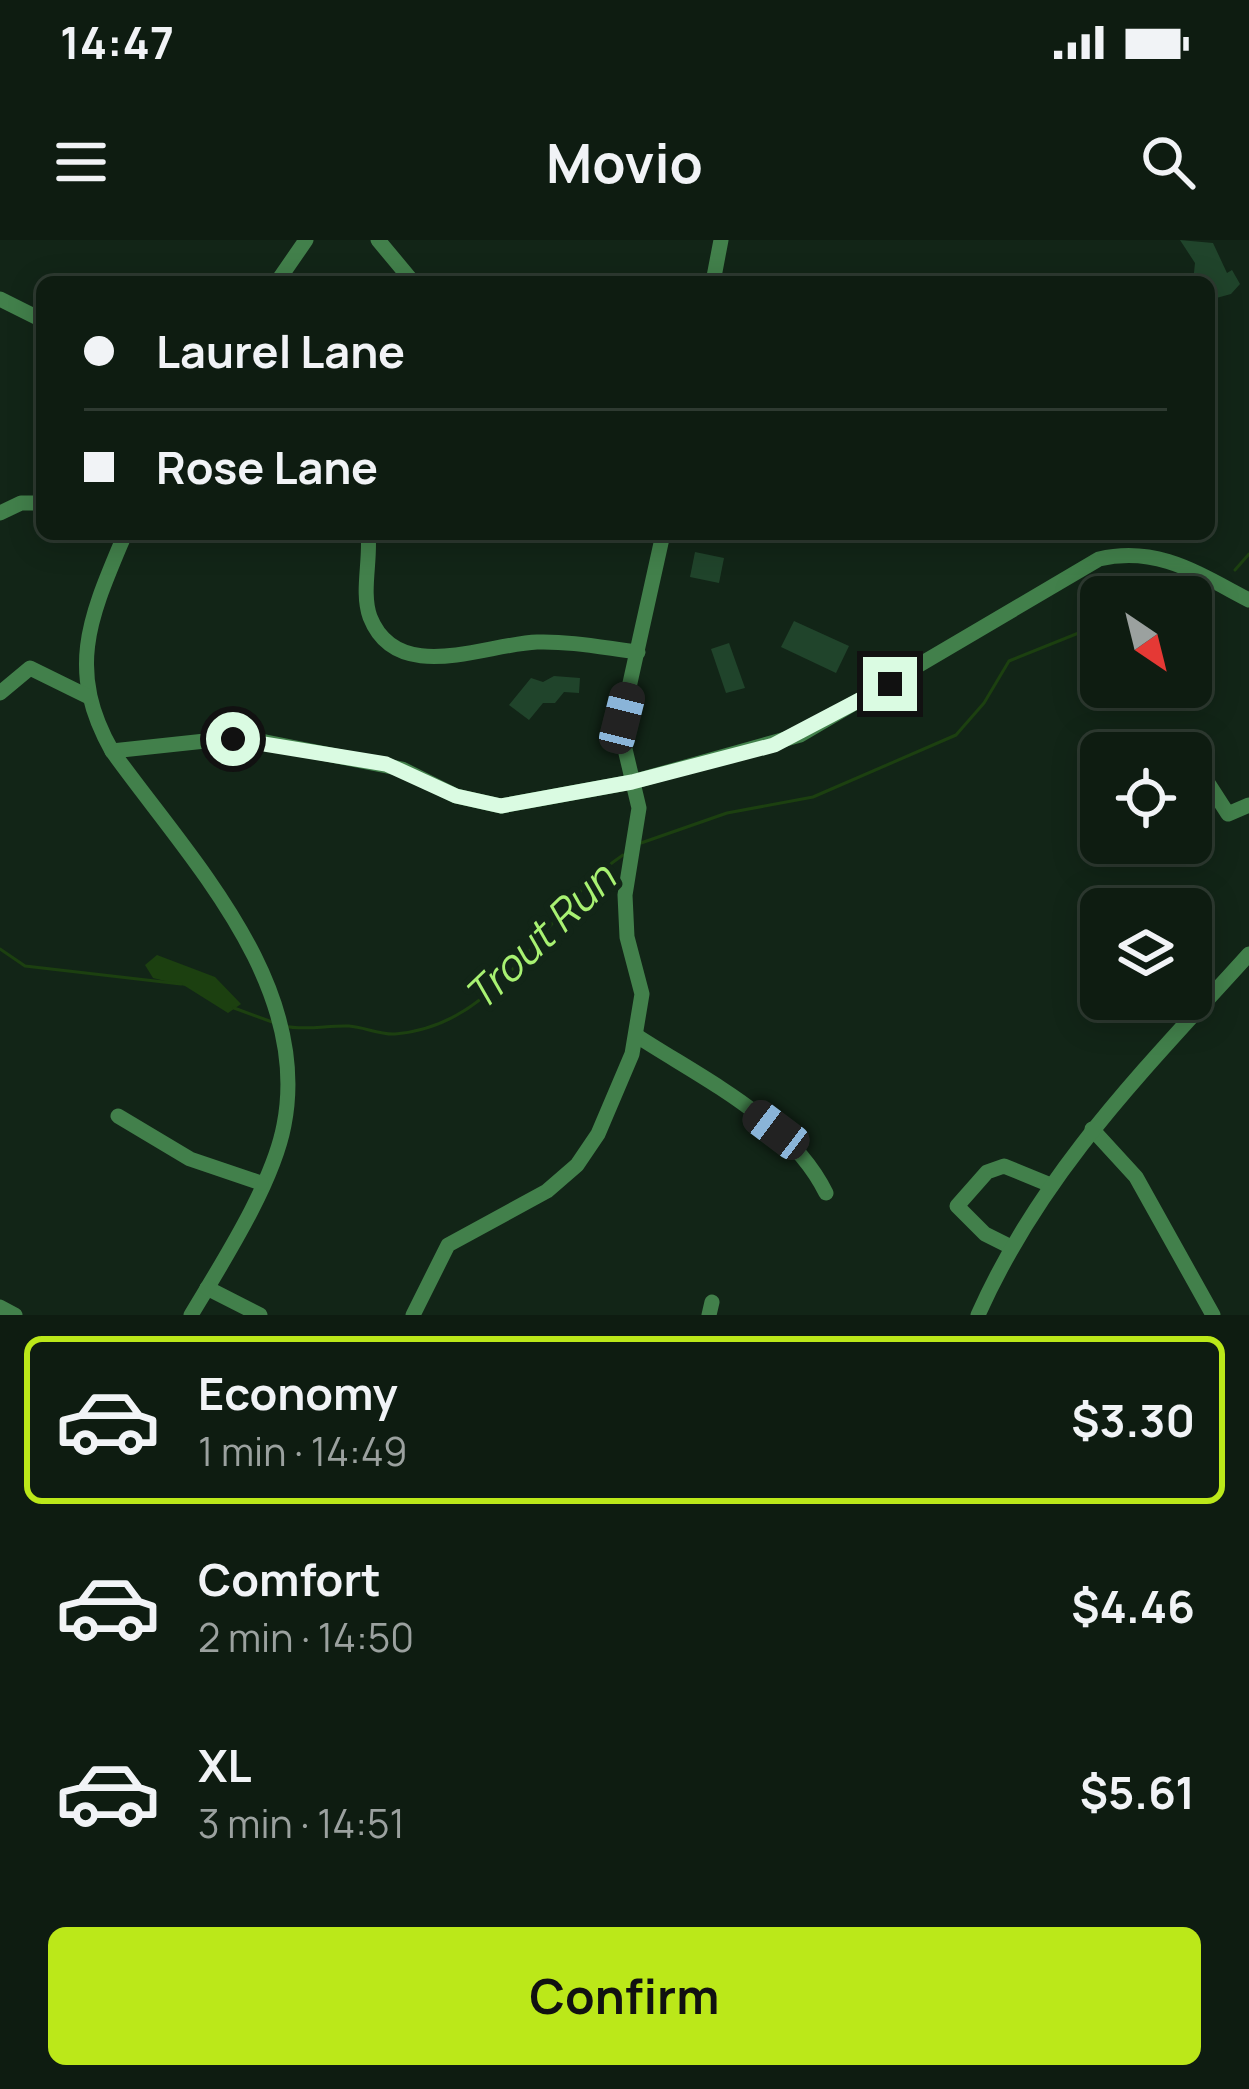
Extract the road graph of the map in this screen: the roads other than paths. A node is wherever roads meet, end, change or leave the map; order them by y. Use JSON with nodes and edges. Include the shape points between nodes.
{"nodes":[{"id":1,"x":306,"y":240,"type":"edge"},
{"id":2,"x":378,"y":240,"type":"edge"},
{"id":3,"x":721,"y":240,"type":"edge"},
{"id":4,"x":281,"y":276,"type":"edge"},
{"id":5,"x":407,"y":276,"type":"edge"},
{"id":6,"x":714,"y":276,"type":"edge"},
{"id":7,"x":0,"y":299,"type":"edge"},
{"id":8,"x":36,"y":317,"type":"edge"},
{"id":9,"x":36,"y":503,"type":"edge"},
{"id":10,"x":0,"y":513,"type":"edge"},
{"id":11,"x":122,"y":540,"type":"edge"},
{"id":12,"x":368,"y":540,"type":"edge"},
{"id":13,"x":662,"y":540,"type":"edge"},
{"id":14,"x":1249,"y":600,"type":"edge"},
{"id":15,"x":638,"y":652,"type":"junction"},
{"id":16,"x":0,"y":693,"type":"edge"},
{"id":17,"x":89,"y":697,"type":"junction"},
{"id":18,"x":112,"y":751,"type":"junction"},
{"id":19,"x":632,"y":782,"type":"junction"},
{"id":20,"x":1212,"y":789,"type":"edge"},
{"id":21,"x":1249,"y":805,"type":"edge"},
{"id":22,"x":1249,"y":954,"type":"edge"},
{"id":23,"x":637,"y":1036,"type":"junction"},
{"id":24,"x":118,"y":1116,"type":"dead end"},
{"id":25,"x":1092,"y":1130,"type":"junction"},
{"id":26,"x":261,"y":1183,"type":"junction"},
{"id":27,"x":1048,"y":1184,"type":"junction"},
{"id":28,"x":826,"y":1193,"type":"dead end"},
{"id":29,"x":1009,"y":1246,"type":"junction"},
{"id":30,"x":207,"y":1288,"type":"junction"},
{"id":31,"x":0,"y":1307,"type":"edge"},
{"id":32,"x":15,"y":1315,"type":"edge"},
{"id":33,"x":191,"y":1315,"type":"edge"},
{"id":34,"x":260,"y":1315,"type":"edge"},
{"id":35,"x":413,"y":1315,"type":"edge"},
{"id":36,"x":978,"y":1315,"type":"edge"},
{"id":37,"x":1213,"y":1315,"type":"edge"}],
"edges":[{"from":1,"to":4,"type":"street"},
{"from":2,"to":5,"type":"street"},
{"from":3,"to":6,"type":"street"},
{"from":7,"to":8,"type":"street"},
{"from":9,"to":10,"type":"street"},
{"from":11,"to":17,"type":"street","via":[[89,620]]},
{"from":12,"to":15,"type":"street","via":[[370,615],[382,636],[408,654],[431,658],[534,642]]},
{"from":13,"to":15,"type":"street"},
{"from":14,"to":19,"type":"street","via":[[1166,558],[1100,560],[800,735]]},
{"from":15,"to":19,"type":"street","via":[[620,728]]},
{"from":16,"to":17,"type":"street","via":[[30,668]]},
{"from":17,"to":18,"type":"street"},
{"from":18,"to":19,"type":"street","via":[[266,742],[402,769],[456,796],[501,806]]},
{"from":18,"to":26,"type":"street","via":[[250,942],[278,1024],[286,1116]]},
{"from":19,"to":23,"type":"street","via":[[637,841],[624,911],[641,985]]},
{"from":20,"to":21,"type":"street","via":[[1228,814]]},
{"from":22,"to":25,"type":"street"},
{"from":23,"to":28,"type":"street","via":[[776,1130]]},
{"from":23,"to":35,"type":"street","via":[[578,1165],[448,1245]]},
{"from":24,"to":26,"type":"street","via":[[190,1159]]},
{"from":25,"to":27,"type":"street"},
{"from":25,"to":37,"type":"street","via":[[1136,1177]]},
{"from":26,"to":30,"type":"street"},
{"from":27,"to":29,"type":"street"},
{"from":27,"to":29,"type":"street","via":[[1004,1166],[987,1172],[957,1206]]},
{"from":29,"to":36,"type":"street"},
{"from":30,"to":33,"type":"street"},
{"from":30,"to":34,"type":"street"},
{"from":31,"to":32,"type":"street"}]}
